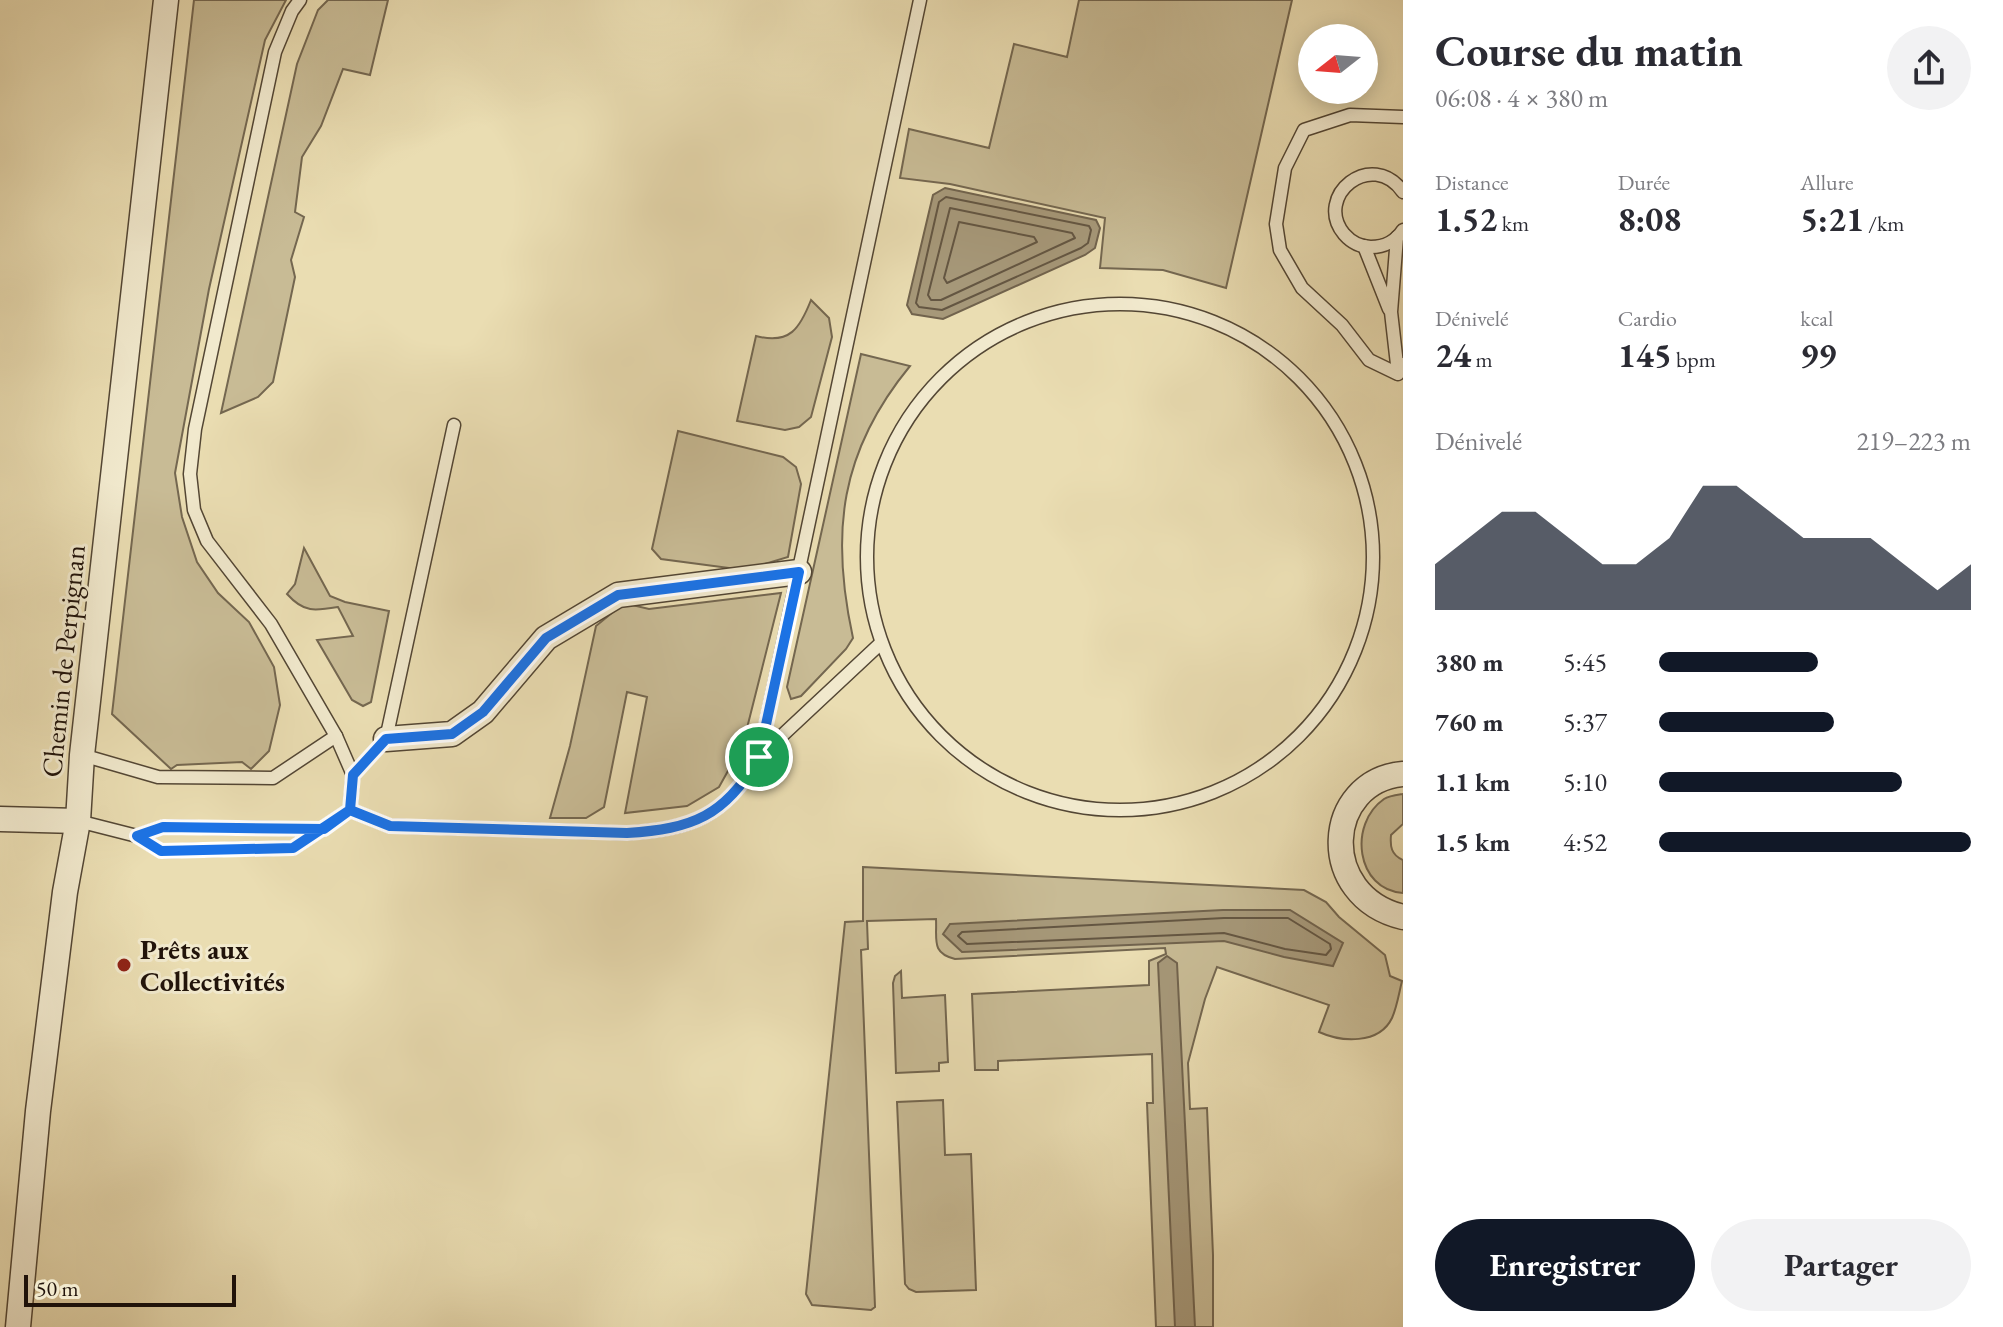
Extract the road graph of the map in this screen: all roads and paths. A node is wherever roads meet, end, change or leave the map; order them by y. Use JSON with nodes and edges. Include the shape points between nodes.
{"nodes":[{"id":1,"x":166,"y":0,"type":"edge"},
{"id":2,"x":300,"y":0,"type":"edge"},
{"id":3,"x":920,"y":0,"type":"edge"},
{"id":4,"x":1403,"y":117,"type":"edge"},
{"id":5,"x":1403,"y":192,"type":"edge"},
{"id":6,"x":1400,"y":234,"type":"edge"},
{"id":7,"x":1364,"y":246,"type":"junction"},
{"id":8,"x":1391,"y":312,"type":"junction"},
{"id":9,"x":1401,"y":373,"type":"edge"},
{"id":10,"x":454,"y":425,"type":"dead end"},
{"id":11,"x":799,"y":572,"type":"junction"},
{"id":12,"x":881,"y":643,"type":"junction"},
{"id":13,"x":336,"y":736,"type":"junction"},
{"id":14,"x":386,"y":739,"type":"junction"},
{"id":15,"x":82,"y":755,"type":"junction"},
{"id":16,"x":759,"y":757,"type":"junction"},
{"id":17,"x":1403,"y":774,"type":"edge"},
{"id":18,"x":353,"y":775,"type":"junction"},
{"id":19,"x":350,"y":810,"type":"junction"},
{"id":20,"x":0,"y":819,"type":"edge"},
{"id":21,"x":78,"y":821,"type":"junction"},
{"id":22,"x":324,"y":829,"type":"junction"},
{"id":23,"x":137,"y":836,"type":"junction"},
{"id":24,"x":1403,"y":917,"type":"edge"},
{"id":25,"x":18,"y":1327,"type":"edge"}],
"edges":[{"from":1,"to":15,"type":"street","name":"Chemin de Perpignan"},
{"from":2,"to":13,"type":"lane","via":[[275,52],[190,474],[194,510],[207,541],[271,624]]},
{"from":3,"to":11,"type":"lane"},
{"from":4,"to":9,"type":"lane","via":[[1350,115],[1304,130],[1285,168],[1276,224],[1280,250],[1302,288],[1342,325],[1369,360]]},
{"from":5,"to":7,"type":"lane","via":[[1380,175],[1368,174],[1345,185],[1335,208],[1337,221],[1343,233]]},
{"from":6,"to":7,"type":"lane","via":[[1376,247]]},
{"from":6,"to":8,"type":"lane"},
{"from":7,"to":8,"type":"lane"},
{"from":8,"to":9,"type":"lane"},
{"from":10,"to":14,"type":"lane"},
{"from":11,"to":14,"type":"street","via":[[618,595],[546,638],[483,712],[452,734]]},
{"from":11,"to":16,"type":"lane"},
{"from":12,"to":12,"type":"lane","via":[[914,705],[967,759],[1022,791],[1083,808],[1146,810],[1216,793],[1274,760],[1319,716],[1358,649],[1375,563],[1364,481],[1326,406],[1279,358],[1223,324],[1159,305],[1093,304],[1033,318],[976,347],[929,389],[900,429],[877,482],[867,535],[869,594]]},
{"from":12,"to":16,"type":"lane"},
{"from":13,"to":15,"type":"lane","via":[[273,778],[158,777]]},
{"from":13,"to":18,"type":"lane"},
{"from":14,"to":18,"type":"lane"},
{"from":15,"to":21,"type":"street","name":"Chemin de Perpignan"},
{"from":16,"to":19,"type":"lane","via":[[744,784],[703,818],[656,831],[390,826]]},
{"from":17,"to":24,"type":"street","via":[[1376,782],[1356,799],[1340,834],[1341,859],[1350,883],[1367,902]]},
{"from":18,"to":19,"type":"lane"},
{"from":19,"to":22,"type":"lane"},
{"from":20,"to":21,"type":"street"},
{"from":21,"to":23,"type":"lane"},
{"from":21,"to":25,"type":"street","name":"Chemin de Perpignan","via":[[38,1111]]},
{"from":22,"to":23,"type":"lane","via":[[163,827]]},
{"from":22,"to":23,"type":"lane","via":[[293,848],[161,851]]}]}
